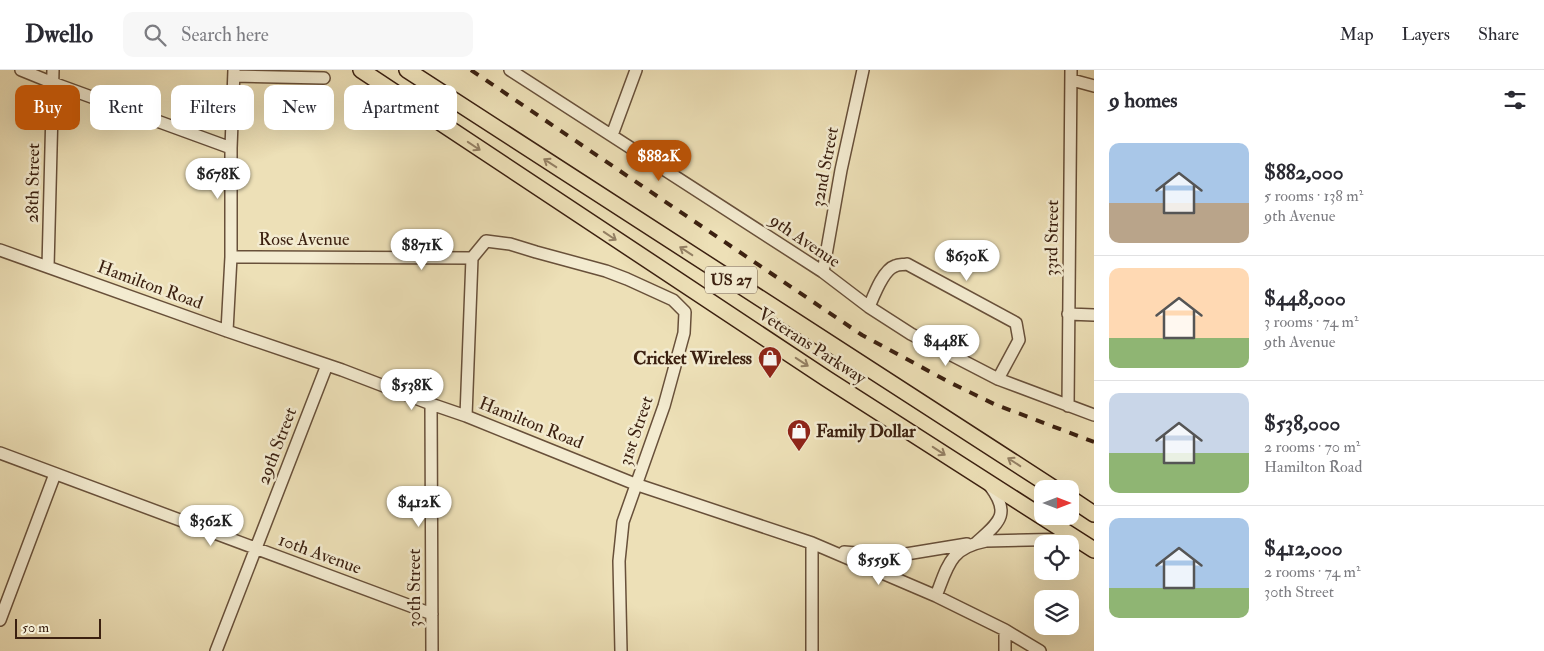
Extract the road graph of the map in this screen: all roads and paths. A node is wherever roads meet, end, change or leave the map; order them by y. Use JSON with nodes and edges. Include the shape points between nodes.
{"nodes":[{"id":1,"x":21,"y":70,"type":"edge"},
{"id":2,"x":53,"y":70,"type":"edge"},
{"id":3,"x":361,"y":70,"type":"edge"},
{"id":4,"x":407,"y":70,"type":"edge"},
{"id":5,"x":510,"y":70,"type":"edge"},
{"id":6,"x":636,"y":70,"type":"edge"},
{"id":7,"x":863,"y":70,"type":"edge"},
{"id":8,"x":234,"y":73,"type":"edge"},
{"id":9,"x":1072,"y":75,"type":"edge"},
{"id":10,"x":324,"y":78,"type":"dead end"},
{"id":11,"x":53,"y":83,"type":"junction"},
{"id":12,"x":1094,"y":86,"type":"edge"},
{"id":13,"x":612,"y":136,"type":"junction"},
{"id":14,"x":231,"y":148,"type":"junction"},
{"id":15,"x":0,"y":250,"type":"edge"},
{"id":16,"x":231,"y":257,"type":"junction"},
{"id":17,"x":472,"y":258,"type":"junction"},
{"id":18,"x":48,"y":267,"type":"junction"},
{"id":19,"x":823,"y":272,"type":"junction"},
{"id":20,"x":869,"y":306,"type":"junction"},
{"id":21,"x":1068,"y":314,"type":"junction"},
{"id":22,"x":1094,"y":315,"type":"edge"},
{"id":23,"x":227,"y":331,"type":"junction"},
{"id":24,"x":327,"y":365,"type":"junction"},
{"id":25,"x":998,"y":379,"type":"junction"},
{"id":26,"x":431,"y":404,"type":"junction"},
{"id":27,"x":1068,"y":406,"type":"junction"},
{"id":28,"x":1094,"y":415,"type":"edge"},
{"id":29,"x":466,"y":416,"type":"junction"},
{"id":30,"x":0,"y":453,"type":"edge"},
{"id":31,"x":55,"y":474,"type":"junction"},
{"id":32,"x":1041,"y":480,"type":"edge"},
{"id":33,"x":988,"y":482,"type":"junction"},
{"id":34,"x":635,"y":484,"type":"junction"},
{"id":35,"x":1079,"y":504,"type":"edge"},
{"id":36,"x":1094,"y":514,"type":"edge"},
{"id":37,"x":1070,"y":535,"type":"edge"},
{"id":38,"x":1094,"y":538,"type":"edge"},
{"id":39,"x":1079,"y":539,"type":"edge"},
{"id":40,"x":1034,"y":540,"type":"edge"},
{"id":41,"x":1079,"y":541,"type":"edge"},
{"id":42,"x":812,"y":543,"type":"junction"},
{"id":43,"x":974,"y":543,"type":"junction"},
{"id":44,"x":256,"y":549,"type":"junction"},
{"id":45,"x":1094,"y":550,"type":"edge"},
{"id":46,"x":832,"y":551,"type":"junction"},
{"id":47,"x":936,"y":596,"type":"junction"},
{"id":48,"x":432,"y":614,"type":"junction"},
{"id":49,"x":0,"y":620,"type":"edge"},
{"id":50,"x":1005,"y":630,"type":"junction"},
{"id":51,"x":216,"y":651,"type":"edge"},
{"id":52,"x":432,"y":651,"type":"edge"},
{"id":53,"x":621,"y":651,"type":"edge"},
{"id":54,"x":812,"y":651,"type":"edge"},
{"id":55,"x":1005,"y":651,"type":"edge"},
{"id":56,"x":1040,"y":651,"type":"edge"}],
"edges":[{"from":1,"to":11,"type":"street"},
{"from":2,"to":11,"type":"street","name":"28th Street"},
{"from":3,"to":33,"type":"main road","name":"Veterans Parkway","number":"US 27","one_way":true},
{"from":32,"to":4,"type":"main road","name":"Veterans Parkway","number":"US 27","one_way":true},
{"from":5,"to":13,"type":"street","name":"9th Avenue"},
{"from":6,"to":13,"type":"street"},
{"from":7,"to":19,"type":"street","name":"32nd Street"},
{"from":8,"to":10,"type":"street"},
{"from":8,"to":14,"type":"street"},
{"from":9,"to":12,"type":"street"},
{"from":9,"to":21,"type":"street","name":"33rd Street"},
{"from":11,"to":14,"type":"street"},
{"from":11,"to":18,"type":"street","name":"28th Street"},
{"from":13,"to":19,"type":"street","name":"9th Avenue"},
{"from":14,"to":16,"type":"street"},
{"from":15,"to":18,"type":"street","name":"Hamilton Road"},
{"from":16,"to":17,"type":"street","name":"Rose Avenue"},
{"from":16,"to":23,"type":"street"},
{"from":17,"to":29,"type":"street"},
{"from":17,"to":34,"type":"street","name":"31st Street","via":[[486,241],[510,244],[627,279],[673,300],[685,312],[684,333],[664,406]]},
{"from":18,"to":23,"type":"street","name":"Hamilton Road"},
{"from":19,"to":20,"type":"street","name":"9th Avenue"},
{"from":20,"to":25,"type":"street","name":"9th Avenue","via":[[911,334]]},
{"from":20,"to":25,"type":"street","via":[[890,269],[907,264],[1016,323],[1018,340]]},
{"from":21,"to":22,"type":"street"},
{"from":21,"to":27,"type":"street","name":"33rd Street"},
{"from":23,"to":24,"type":"street","name":"Hamilton Road"},
{"from":24,"to":26,"type":"street","name":"Hamilton Road"},
{"from":24,"to":44,"type":"street","name":"29th Street"},
{"from":25,"to":27,"type":"street","name":"9th Avenue"},
{"from":26,"to":29,"type":"street","name":"Hamilton Road"},
{"from":26,"to":48,"type":"street","name":"30th Street"},
{"from":27,"to":28,"type":"street","name":"9th Avenue"},
{"from":29,"to":34,"type":"street","name":"Hamilton Road"},
{"from":30,"to":31,"type":"street","name":"10th Avenue"},
{"from":31,"to":44,"type":"street","name":"10th Avenue"},
{"from":31,"to":49,"type":"street"},
{"from":33,"to":37,"type":"main road","name":"Veterans Parkway","number":"US 27"},
{"from":33,"to":43,"type":"street","via":[[999,497],[1002,508],[999,521]]},
{"from":34,"to":42,"type":"street","name":"Hamilton Road"},
{"from":34,"to":53,"type":"street","name":"31st Street","via":[[623,522],[619,561]]},
{"from":35,"to":36,"type":"main road"},
{"from":38,"to":39,"type":"main road"},
{"from":40,"to":43,"type":"street"},
{"from":41,"to":45,"type":"main road","name":"Veterans Parkway","number":"US 27"},
{"from":42,"to":46,"type":"street","name":"Hamilton Road"},
{"from":42,"to":54,"type":"street"},
{"from":43,"to":46,"type":"street","via":[[894,556]]},
{"from":43,"to":47,"type":"street","via":[[956,553]]},
{"from":44,"to":48,"type":"street","name":"10th Avenue"},
{"from":44,"to":51,"type":"street","name":"29th Street"},
{"from":46,"to":47,"type":"street","name":"Hamilton Road"},
{"from":47,"to":50,"type":"street","name":"Hamilton Road"},
{"from":48,"to":52,"type":"street","name":"30th Street"},
{"from":50,"to":55,"type":"street"},
{"from":50,"to":56,"type":"street","name":"Hamilton Road"}]}
